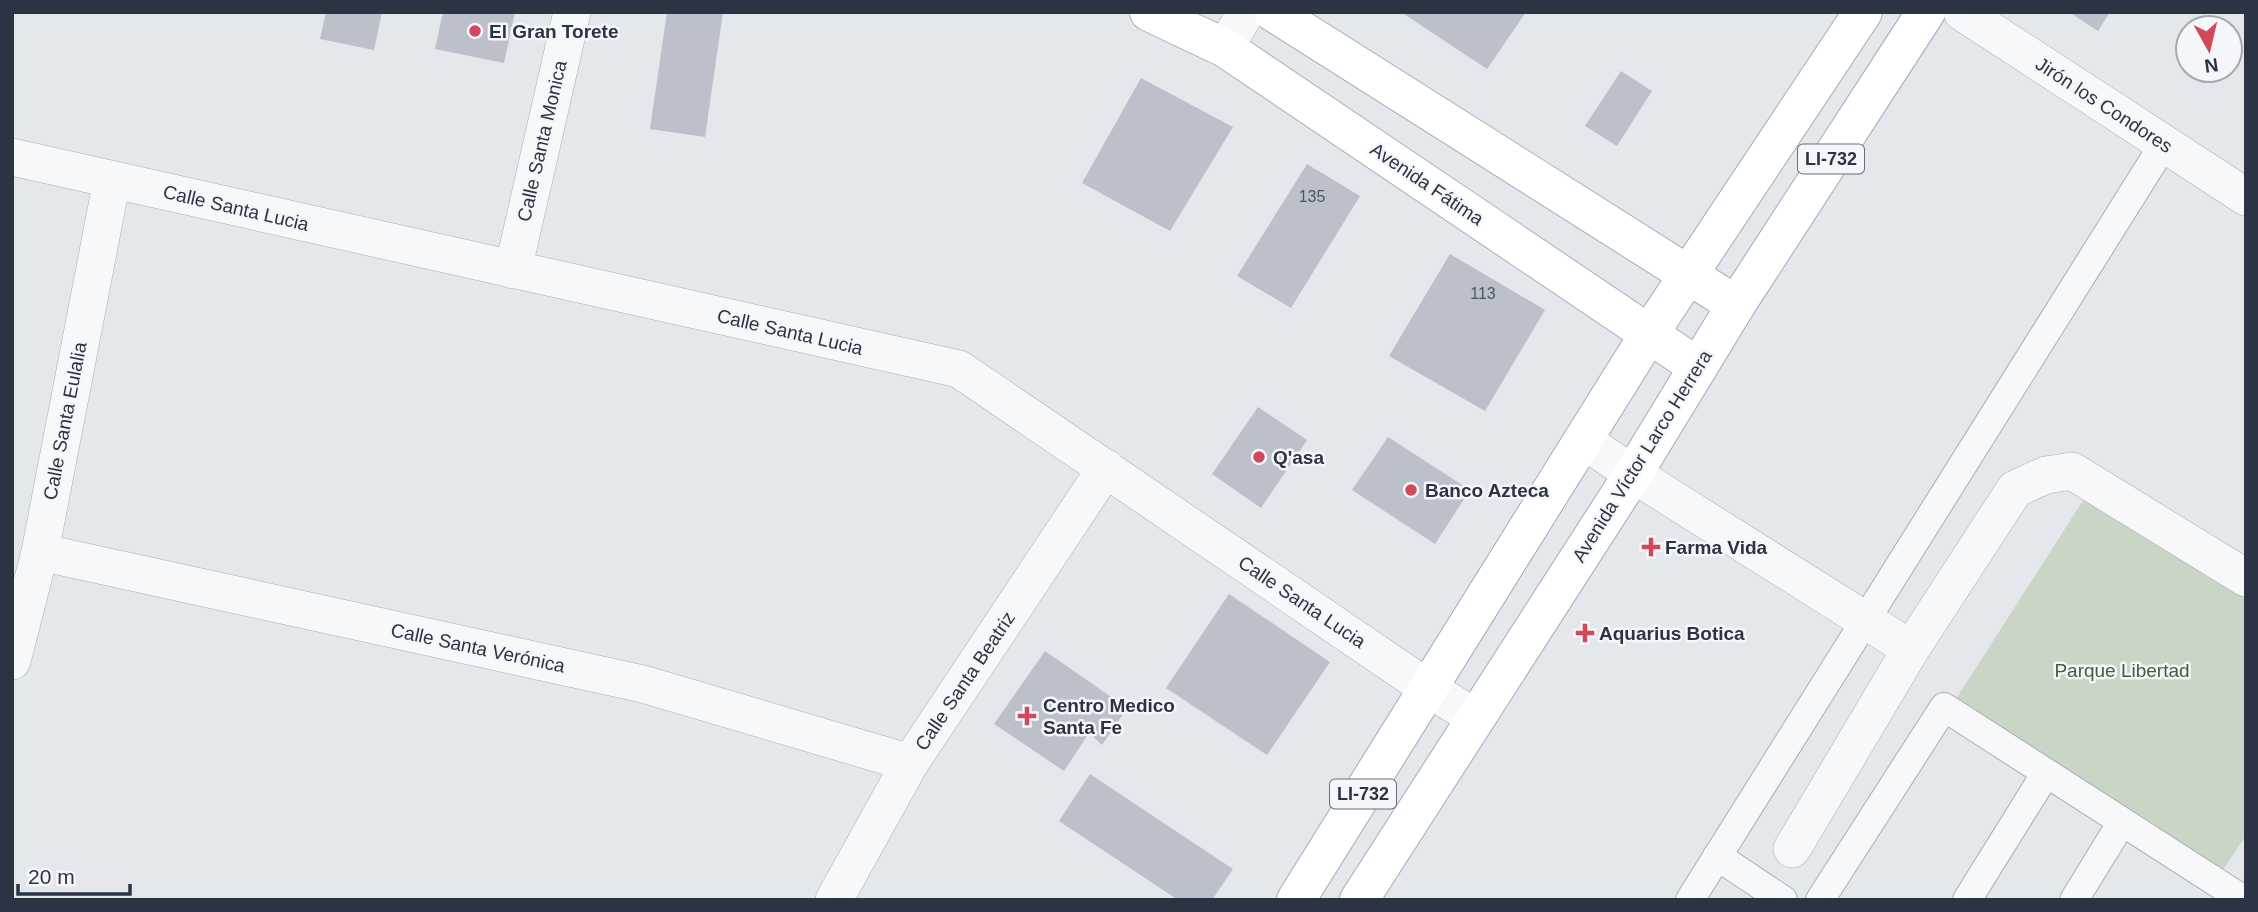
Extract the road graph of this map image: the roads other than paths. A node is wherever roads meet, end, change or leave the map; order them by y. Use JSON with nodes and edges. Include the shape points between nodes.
{"nodes":[{"id":1,"x":572,"y":12,"type":"edge"},
{"id":2,"x":1149,"y":12,"type":"edge"},
{"id":3,"x":1246,"y":12,"type":"edge"},
{"id":4,"x":1273,"y":12,"type":"edge"},
{"id":5,"x":1863,"y":12,"type":"edge"},
{"id":6,"x":1926,"y":12,"type":"edge"},
{"id":7,"x":1962,"y":12,"type":"edge"},
{"id":8,"x":1224,"y":48,"type":"junction"},
{"id":9,"x":2164,"y":144,"type":"junction"},
{"id":10,"x":12,"y":157,"type":"edge"},
{"id":11,"x":112,"y":180,"type":"junction"},
{"id":12,"x":2246,"y":197,"type":"edge"},
{"id":13,"x":513,"y":270,"type":"junction"},
{"id":14,"x":1689,"y":275,"type":"junction"},
{"id":15,"x":1736,"y":305,"type":"junction"},
{"id":16,"x":1649,"y":334,"type":"junction"},
{"id":17,"x":1698,"y":367,"type":"junction"},
{"id":18,"x":1583,"y":440,"type":"junction"},
{"id":19,"x":1106,"y":468,"type":"junction"},
{"id":20,"x":1633,"y":474,"type":"junction"},
{"id":21,"x":40,"y":552,"type":"junction"},
{"id":22,"x":2246,"y":578,"type":"edge"},
{"id":23,"x":1864,"y":620,"type":"junction"},
{"id":24,"x":1911,"y":649,"type":"junction"},
{"id":25,"x":12,"y":661,"type":"edge"},
{"id":26,"x":1429,"y":689,"type":"junction"},
{"id":27,"x":1476,"y":718,"type":"junction"},
{"id":28,"x":910,"y":763,"type":"junction"},
{"id":29,"x":2046,"y":773,"type":"junction"},
{"id":30,"x":2122,"y":822,"type":"junction"},
{"id":31,"x":1792,"y":849,"type":"dead end"},
{"id":32,"x":1717,"y":856,"type":"junction"},
{"id":33,"x":834,"y":900,"type":"edge"},
{"id":34,"x":1296,"y":900,"type":"edge"},
{"id":35,"x":1359,"y":900,"type":"edge"},
{"id":36,"x":1690,"y":900,"type":"edge"},
{"id":37,"x":1783,"y":900,"type":"edge"},
{"id":38,"x":1821,"y":900,"type":"edge"},
{"id":39,"x":1967,"y":900,"type":"edge"},
{"id":40,"x":2074,"y":900,"type":"edge"},
{"id":41,"x":2245,"y":900,"type":"edge"}],
"edges":[{"from":1,"to":13,"type":"street","name":"Calle Santa Monica"},
{"from":2,"to":8,"type":"main road","name":"Avenida Fátima"},
{"from":3,"to":8,"type":"street"},
{"from":4,"to":14,"type":"main road"},
{"from":5,"to":14,"type":"main road","number":"LI-732"},
{"from":6,"to":15,"type":"main road","name":"Avenida Víctor Larco Herrera","number":"LI-732"},
{"from":7,"to":9,"type":"street","name":"Jirón los Condores"},
{"from":8,"to":16,"type":"main road","name":"Avenida Fátima"},
{"from":9,"to":12,"type":"street","name":"Jirón los Condores"},
{"from":9,"to":23,"type":"street"},
{"from":10,"to":11,"type":"street","name":"Calle Santa Lucia"},
{"from":11,"to":13,"type":"street","name":"Calle Santa Lucia"},
{"from":11,"to":21,"type":"street","name":"Calle Santa Eulalia"},
{"from":13,"to":19,"type":"street","name":"Calle Santa Lucia","via":[[960,369]]},
{"from":14,"to":15,"type":"main road"},
{"from":14,"to":16,"type":"main road","number":"LI-732"},
{"from":15,"to":17,"type":"main road","name":"Avenida Víctor Larco Herrera","number":"LI-732"},
{"from":16,"to":17,"type":"main road","name":"Avenida Fátima"},
{"from":16,"to":18,"type":"main road","number":"LI-732"},
{"from":17,"to":20,"type":"main road","name":"Avenida Víctor Larco Herrera","number":"LI-732"},
{"from":18,"to":20,"type":"street"},
{"from":18,"to":26,"type":"main road","number":"LI-732"},
{"from":19,"to":26,"type":"street","name":"Calle Santa Lucia"},
{"from":19,"to":28,"type":"street","name":"Calle Santa Beatriz"},
{"from":20,"to":23,"type":"street"},
{"from":20,"to":27,"type":"main road","name":"Avenida Víctor Larco Herrera","number":"LI-732"},
{"from":21,"to":25,"type":"street","name":"Calle Santa Eulalia"},
{"from":21,"to":28,"type":"street","name":"Calle Santa Verónica","via":[[643,684]]},
{"from":22,"to":24,"type":"street","via":[[2072,471],[2046,475],[2015,489]]},
{"from":23,"to":24,"type":"street"},
{"from":23,"to":32,"type":"street"},
{"from":24,"to":31,"type":"street"},
{"from":26,"to":27,"type":"street","name":"Calle Santa Lucia"},
{"from":26,"to":34,"type":"main road","number":"LI-732"},
{"from":27,"to":35,"type":"main road","name":"Avenida Víctor Larco Herrera","number":"LI-732"},
{"from":28,"to":33,"type":"street","name":"Calle Santa Beatriz"},
{"from":29,"to":30,"type":"street"},
{"from":29,"to":38,"type":"street","via":[[1944,707]]},
{"from":29,"to":39,"type":"street"},
{"from":30,"to":40,"type":"street"},
{"from":30,"to":41,"type":"street"},
{"from":32,"to":36,"type":"street"},
{"from":32,"to":37,"type":"street"}]}
